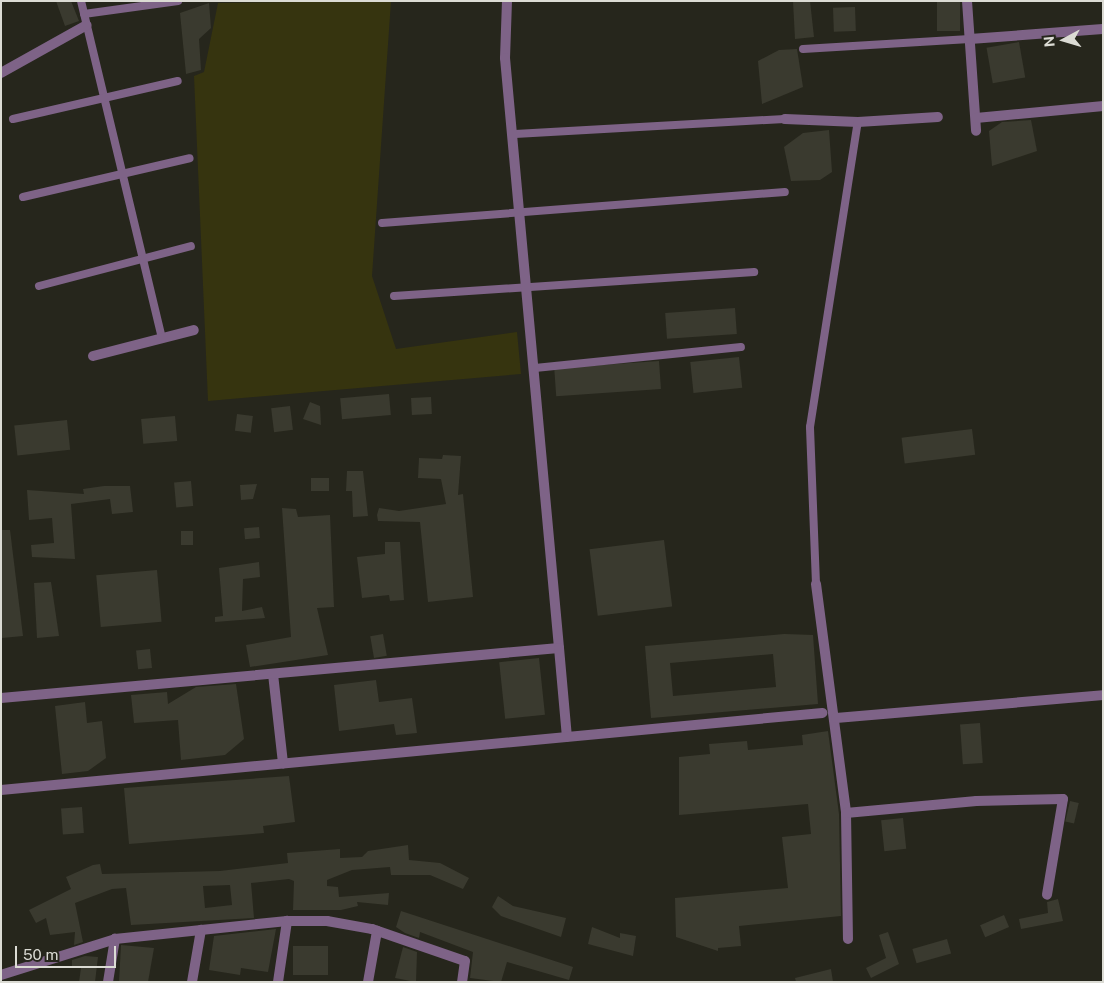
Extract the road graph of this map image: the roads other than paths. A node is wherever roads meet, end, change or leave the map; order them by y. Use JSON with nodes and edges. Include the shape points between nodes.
{"nodes":[{"id":1,"x":81,"y":1,"type":"edge"},
{"id":2,"x":178,"y":1,"type":"edge"},
{"id":3,"x":506,"y":1,"type":"edge"},
{"id":4,"x":967,"y":1,"type":"edge"},
{"id":5,"x":84,"y":14,"type":"junction"},
{"id":6,"x":87,"y":25,"type":"junction"},
{"id":7,"x":1103,"y":29,"type":"edge"},
{"id":8,"x":970,"y":39,"type":"junction"},
{"id":9,"x":803,"y":49,"type":"dead end"},
{"id":10,"x":1,"y":73,"type":"edge"},
{"id":11,"x":178,"y":81,"type":"dead end"},
{"id":12,"x":104,"y":96,"type":"junction"},
{"id":13,"x":1103,"y":106,"type":"edge"},
{"id":14,"x":938,"y":117,"type":"dead end"},
{"id":15,"x":976,"y":118,"type":"junction"},
{"id":16,"x":12,"y":119,"type":"dead end"},
{"id":17,"x":785,"y":119,"type":"joint"},
{"id":18,"x":858,"y":122,"type":"junction"},
{"id":19,"x":976,"y":130,"type":"dead end"},
{"id":20,"x":515,"y":134,"type":"junction"},
{"id":21,"x":190,"y":158,"type":"dead end"},
{"id":22,"x":122,"y":174,"type":"junction"},
{"id":23,"x":785,"y":192,"type":"dead end"},
{"id":24,"x":23,"y":197,"type":"dead end"},
{"id":25,"x":521,"y":209,"type":"junction"},
{"id":26,"x":382,"y":223,"type":"dead end"},
{"id":27,"x":190,"y":246,"type":"dead end"},
{"id":28,"x":143,"y":258,"type":"junction"},
{"id":29,"x":754,"y":272,"type":"dead end"},
{"id":30,"x":39,"y":286,"type":"dead end"},
{"id":31,"x":528,"y":288,"type":"junction"},
{"id":32,"x":394,"y":296,"type":"dead end"},
{"id":33,"x":194,"y":330,"type":"dead end"},
{"id":34,"x":162,"y":338,"type":"junction"},
{"id":35,"x":741,"y":347,"type":"dead end"},
{"id":36,"x":93,"y":356,"type":"dead end"},
{"id":37,"x":535,"y":368,"type":"junction"},
{"id":38,"x":816,"y":584,"type":"joint"},
{"id":39,"x":560,"y":648,"type":"junction"},
{"id":40,"x":273,"y":674,"type":"junction"},
{"id":41,"x":1103,"y":695,"type":"edge"},
{"id":42,"x":1,"y":698,"type":"edge"},
{"id":43,"x":822,"y":713,"type":"dead end"},
{"id":44,"x":836,"y":718,"type":"junction"},
{"id":45,"x":567,"y":737,"type":"junction"},
{"id":46,"x":283,"y":763,"type":"junction"},
{"id":47,"x":1,"y":790,"type":"edge"},
{"id":48,"x":846,"y":813,"type":"junction"},
{"id":49,"x":1047,"y":895,"type":"dead end"},
{"id":50,"x":287,"y":921,"type":"junction"},
{"id":51,"x":201,"y":930,"type":"junction"},
{"id":52,"x":377,"y":931,"type":"junction"},
{"id":53,"x":115,"y":939,"type":"junction"},
{"id":54,"x":848,"y":939,"type":"dead end"},
{"id":55,"x":1,"y":975,"type":"edge"},
{"id":56,"x":16,"y":977,"type":"edge"},
{"id":57,"x":108,"y":982,"type":"edge"},
{"id":58,"x":192,"y":982,"type":"edge"},
{"id":59,"x":278,"y":982,"type":"edge"},
{"id":60,"x":368,"y":982,"type":"edge"},
{"id":61,"x":462,"y":982,"type":"edge"}],
"edges":[{"from":1,"to":5,"type":"lane"},
{"from":2,"to":5,"type":"lane"},
{"from":3,"to":20,"type":"street","via":[[506,58]]},
{"from":4,"to":8,"type":"street"},
{"from":5,"to":6,"type":"lane"},
{"from":6,"to":10,"type":"street"},
{"from":6,"to":12,"type":"lane"},
{"from":7,"to":8,"type":"street"},
{"from":8,"to":9,"type":"lane"},
{"from":8,"to":15,"type":"street"},
{"from":11,"to":12,"type":"lane"},
{"from":12,"to":16,"type":"lane"},
{"from":12,"to":22,"type":"lane"},
{"from":13,"to":15,"type":"street"},
{"from":14,"to":18,"type":"street"},
{"from":15,"to":19,"type":"street"},
{"from":17,"to":18,"type":"street"},
{"from":17,"to":20,"type":"lane"},
{"from":18,"to":38,"type":"lane","via":[[810,427]]},
{"from":20,"to":25,"type":"street"},
{"from":21,"to":22,"type":"lane"},
{"from":22,"to":24,"type":"lane"},
{"from":22,"to":28,"type":"lane"},
{"from":23,"to":25,"type":"lane"},
{"from":25,"to":26,"type":"lane"},
{"from":25,"to":31,"type":"street"},
{"from":27,"to":28,"type":"lane"},
{"from":28,"to":30,"type":"lane"},
{"from":28,"to":34,"type":"lane"},
{"from":29,"to":31,"type":"lane"},
{"from":31,"to":32,"type":"lane"},
{"from":31,"to":37,"type":"street"},
{"from":33,"to":34,"type":"street"},
{"from":34,"to":36,"type":"street"},
{"from":35,"to":37,"type":"lane"},
{"from":37,"to":39,"type":"street"},
{"from":38,"to":44,"type":"street"},
{"from":39,"to":40,"type":"street"},
{"from":39,"to":45,"type":"street"},
{"from":40,"to":42,"type":"street"},
{"from":40,"to":46,"type":"street"},
{"from":41,"to":44,"type":"street"},
{"from":43,"to":45,"type":"street"},
{"from":44,"to":48,"type":"street"},
{"from":45,"to":46,"type":"street"},
{"from":46,"to":47,"type":"street"},
{"from":48,"to":49,"type":"street","via":[[986,800],[1063,799]]},
{"from":48,"to":54,"type":"street"},
{"from":50,"to":51,"type":"street"},
{"from":50,"to":52,"type":"street","via":[[327,921]]},
{"from":50,"to":59,"type":"street"},
{"from":51,"to":53,"type":"street"},
{"from":51,"to":58,"type":"street"},
{"from":52,"to":60,"type":"street"},
{"from":52,"to":61,"type":"street","via":[[465,961]]},
{"from":53,"to":56,"type":"street","via":[[54,955]]},
{"from":53,"to":57,"type":"street"},
{"from":55,"to":56,"type":"street"}]}
